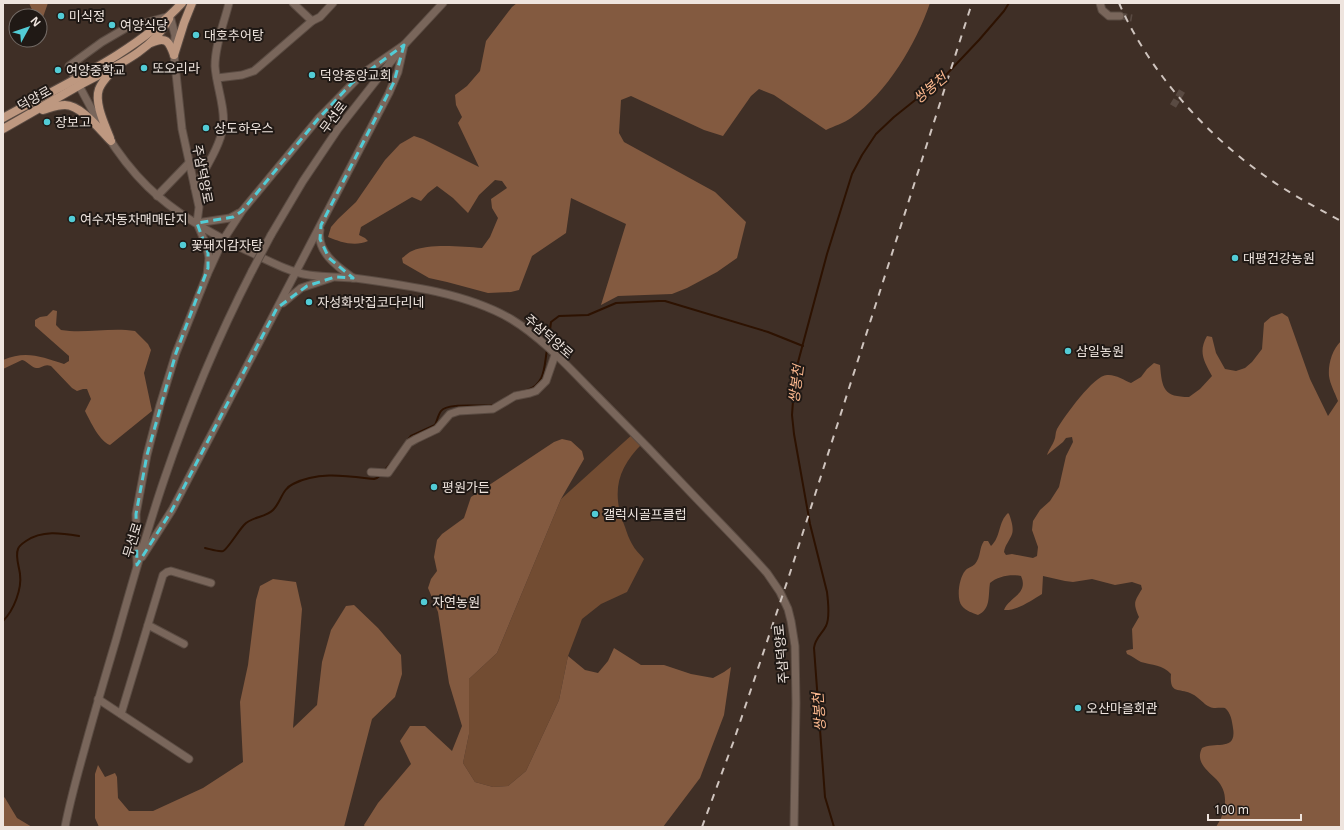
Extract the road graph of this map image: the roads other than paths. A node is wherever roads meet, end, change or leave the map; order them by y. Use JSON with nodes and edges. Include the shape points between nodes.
{"nodes":[{"id":1,"x":182,"y":3,"type":"edge"},
{"id":2,"x":192,"y":3,"type":"edge"},
{"id":3,"x":229,"y":3,"type":"edge"},
{"id":4,"x":293,"y":3,"type":"edge"},
{"id":5,"x":333,"y":3,"type":"edge"},
{"id":6,"x":443,"y":3,"type":"edge"},
{"id":7,"x":1100,"y":3,"type":"edge"},
{"id":8,"x":170,"y":16,"type":"junction"},
{"id":9,"x":1120,"y":16,"type":"tunnel mouth"},
{"id":10,"x":312,"y":21,"type":"junction"},
{"id":11,"x":149,"y":44,"type":"junction"},
{"id":12,"x":404,"y":46,"type":"junction"},
{"id":13,"x":174,"y":56,"type":"junction"},
{"id":14,"x":121,"y":62,"type":"junction"},
{"id":15,"x":216,"y":78,"type":"junction"},
{"id":16,"x":77,"y":82,"type":"junction"},
{"id":17,"x":25,"y":116,"type":"junction"},
{"id":18,"x":3,"y":118,"type":"edge"},
{"id":19,"x":3,"y":129,"type":"edge"},
{"id":20,"x":111,"y":141,"type":"junction"},
{"id":21,"x":188,"y":163,"type":"junction"},
{"id":22,"x":195,"y":188,"type":"junction"},
{"id":23,"x":157,"y":196,"type":"junction"},
{"id":24,"x":242,"y":211,"type":"junction"},
{"id":25,"x":197,"y":223,"type":"junction"},
{"id":26,"x":321,"y":224,"type":"junction"},
{"id":27,"x":223,"y":240,"type":"junction"},
{"id":28,"x":296,"y":272,"type":"junction"},
{"id":29,"x":207,"y":275,"type":"junction"},
{"id":30,"x":335,"y":277,"type":"junction"},
{"id":31,"x":353,"y":278,"type":"junction"},
{"id":32,"x":277,"y":308,"type":"junction"},
{"id":33,"x":554,"y":354,"type":"junction"},
{"id":34,"x":371,"y":472,"type":"dead end"},
{"id":35,"x":137,"y":565,"type":"junction"},
{"id":36,"x":211,"y":583,"type":"dead end"},
{"id":37,"x":148,"y":625,"type":"junction"},
{"id":38,"x":184,"y":644,"type":"dead end"},
{"id":39,"x":98,"y":699,"type":"junction"},
{"id":40,"x":121,"y":714,"type":"junction"},
{"id":41,"x":189,"y":759,"type":"dead end"},
{"id":42,"x":65,"y":827,"type":"edge"},
{"id":43,"x":794,"y":827,"type":"edge"}],
"edges":[{"from":1,"to":8,"type":"main road","name":"덕양로"},
{"from":2,"to":13,"type":"main road"},
{"from":3,"to":15,"type":"street","via":[[216,50]]},
{"from":4,"to":10,"type":"street"},
{"from":5,"to":10,"type":"street","via":[[323,15]]},
{"from":6,"to":12,"type":"street","name":"무선로"},
{"from":7,"to":9,"type":"street","via":[[1102,10],[1109,16]]},
{"from":8,"to":11,"type":"main road","name":"덕양로","via":[[163,29]]},
{"from":8,"to":13,"type":"street","name":"주삼덕양로","via":[[175,35]]},
{"from":8,"to":16,"type":"main road","name":"덕양로"},
{"from":8,"to":16,"type":"street","via":[[132,25],[69,66]]},
{"from":10,"to":15,"type":"street","via":[[254,71]]},
{"from":11,"to":13,"type":"main road","via":[[166,40]]},
{"from":11,"to":14,"type":"main road","name":"덕양로"},
{"from":12,"to":24,"type":"street","via":[[372,66],[352,83],[289,152]]},
{"from":12,"to":26,"type":"street","via":[[394,82]]},
{"from":12,"to":35,"type":"street","name":"무선로","bridge":true,"via":[[338,128],[303,181],[252,271],[194,398]]},
{"from":13,"to":21,"type":"street","name":"주삼덕양로"},
{"from":14,"to":16,"type":"main road","name":"덕양로"},
{"from":14,"to":20,"type":"main road","via":[[103,82],[98,94],[100,111]]},
{"from":15,"to":22,"type":"street","via":[[223,127],[215,150]]},
{"from":16,"to":17,"type":"main road","name":"덕양로"},
{"from":16,"to":18,"type":"main road","name":"덕양로"},
{"from":16,"to":20,"type":"street"},
{"from":17,"to":19,"type":"main road","name":"덕양로"},
{"from":17,"to":20,"type":"main road","via":[[58,105],[69,105],[82,112]]},
{"from":20,"to":23,"type":"street","via":[[138,177]]},
{"from":21,"to":22,"type":"street","name":"주삼덕양로"},
{"from":21,"to":23,"type":"street"},
{"from":22,"to":25,"type":"street","name":"주삼덕양로","via":[[199,207]]},
{"from":23,"to":25,"type":"street"},
{"from":24,"to":25,"type":"street","via":[[233,217]]},
{"from":24,"to":27,"type":"street"},
{"from":25,"to":27,"type":"street","name":"주삼덕양로"},
{"from":25,"to":29,"type":"street","via":[[208,253]]},
{"from":26,"to":28,"type":"street"},
{"from":26,"to":31,"type":"street","via":[[320,239],[326,254]]},
{"from":27,"to":28,"type":"street","name":"주삼덕양로"},
{"from":27,"to":29,"type":"street"},
{"from":28,"to":30,"type":"street","name":"주삼덕양로"},
{"from":28,"to":32,"type":"street"},
{"from":29,"to":35,"type":"street","via":[[176,353],[147,455],[136,514]]},
{"from":30,"to":31,"type":"street","name":"주삼덕양로"},
{"from":30,"to":32,"type":"street","via":[[300,288]]},
{"from":31,"to":33,"type":"street","name":"주삼덕양로","via":[[437,292],[468,301],[523,327]]},
{"from":32,"to":35,"type":"street","via":[[172,510]]},
{"from":33,"to":34,"type":"street","via":[[546,381],[536,391],[514,396],[493,410],[459,411],[450,414],[437,429],[409,443],[391,470],[386,473]]},
{"from":33,"to":43,"type":"street","name":"주삼덕양로","via":[[742,546],[767,573],[780,592],[791,621],[795,646]]},
{"from":35,"to":39,"type":"street","name":"무선로"},
{"from":36,"to":37,"type":"street","via":[[167,572],[162,576]]},
{"from":37,"to":38,"type":"street"},
{"from":37,"to":40,"type":"street"},
{"from":39,"to":40,"type":"street"},
{"from":39,"to":42,"type":"street","name":"무선로"},
{"from":40,"to":41,"type":"street"}]}
